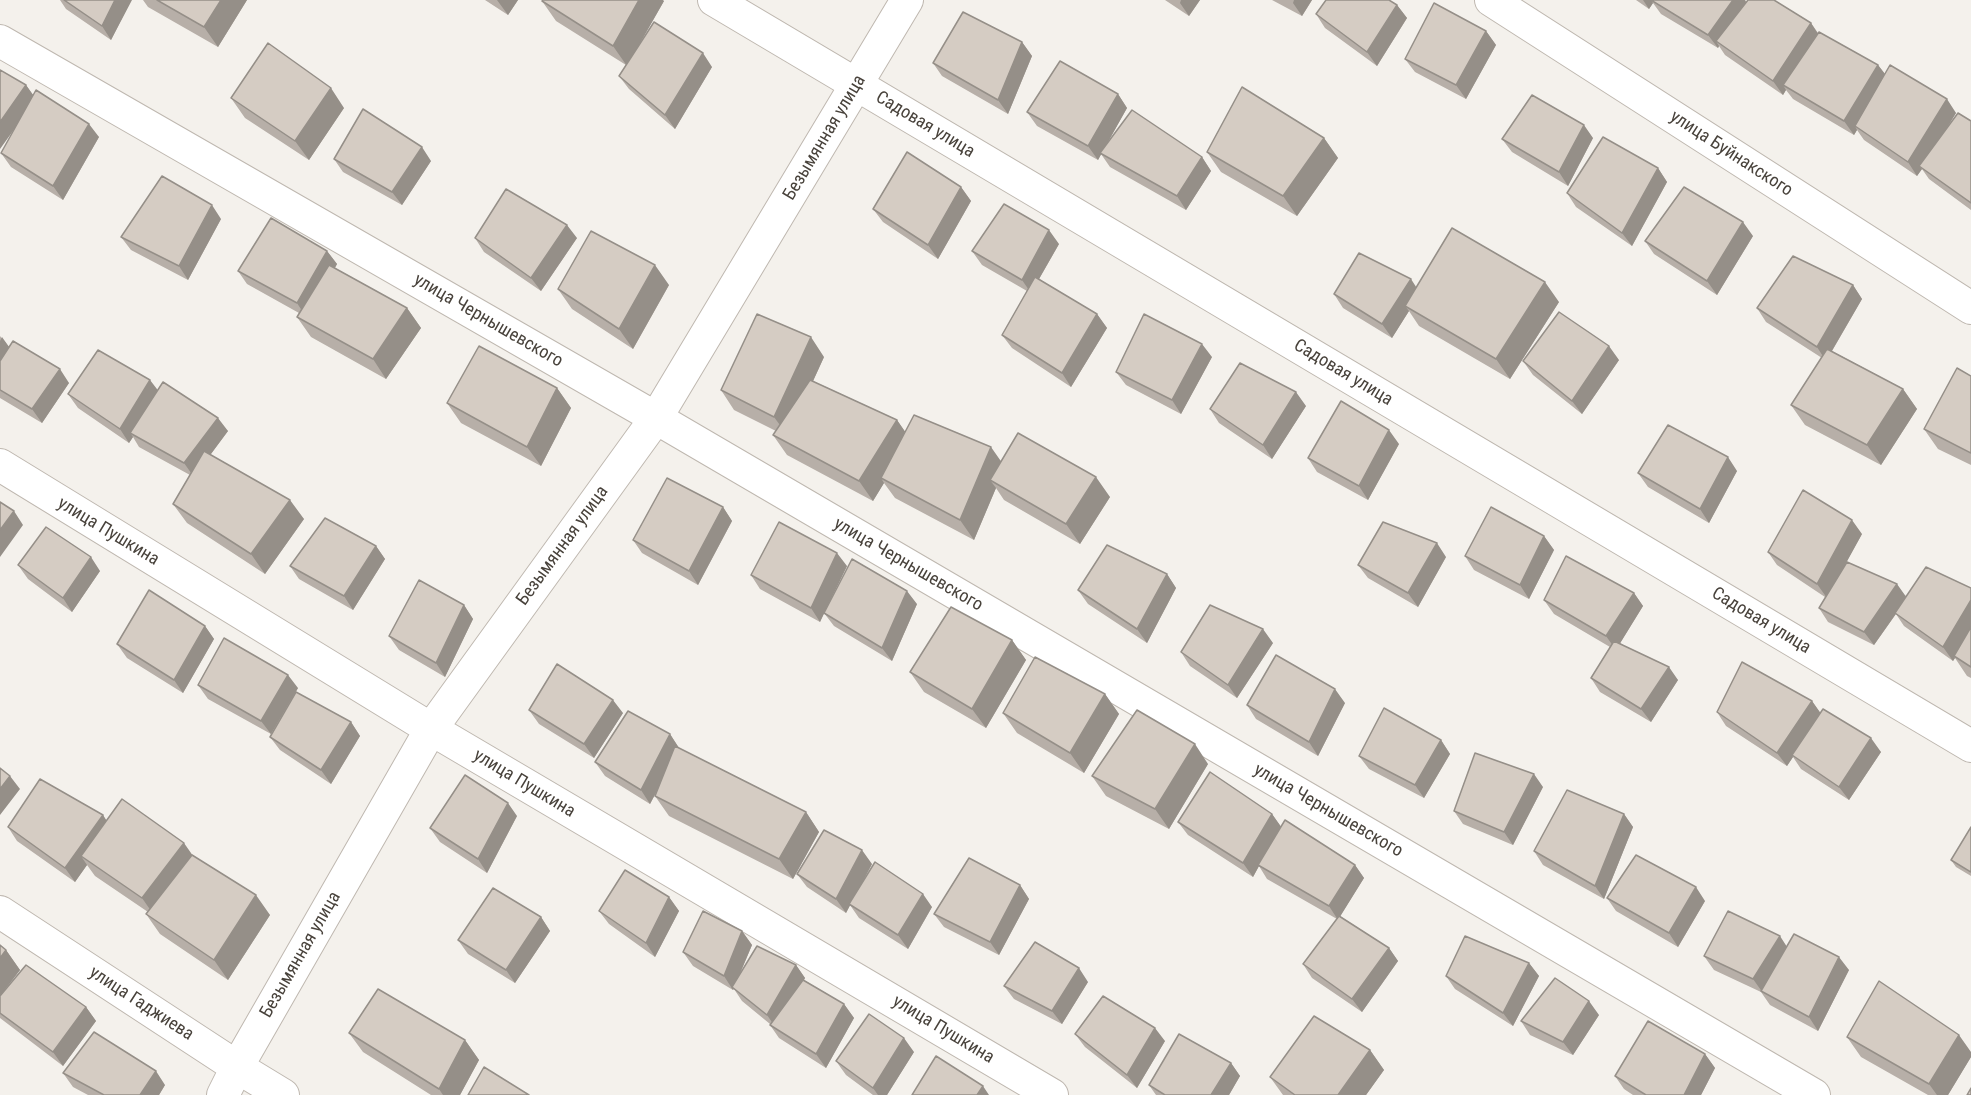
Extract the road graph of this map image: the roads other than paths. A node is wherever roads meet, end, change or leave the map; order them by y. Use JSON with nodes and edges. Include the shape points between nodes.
{"nodes":[{"id":1,"x":714,"y":0,"type":"edge"},
{"id":2,"x":908,"y":0,"type":"edge"},
{"id":3,"x":1491,"y":0,"type":"edge"},
{"id":4,"x":0,"y":41,"type":"edge"},
{"id":5,"x":857,"y":85,"type":"junction"},
{"id":6,"x":1971,"y":308,"type":"edge"},
{"id":7,"x":656,"y":417,"type":"junction"},
{"id":8,"x":0,"y":465,"type":"edge"},
{"id":9,"x":431,"y":729,"type":"junction"},
{"id":10,"x":1971,"y":746,"type":"edge"},
{"id":11,"x":0,"y":912,"type":"edge"},
{"id":12,"x":237,"y":1068,"type":"junction"},
{"id":13,"x":223,"y":1095,"type":"edge"},
{"id":14,"x":283,"y":1095,"type":"edge"},
{"id":15,"x":1052,"y":1095,"type":"edge"},
{"id":16,"x":1814,"y":1095,"type":"edge"}],
"edges":[{"from":1,"to":5,"type":"street","name":"Садовая улица"},
{"from":2,"to":5,"type":"street","name":"Безымянная улица"},
{"from":3,"to":6,"type":"street","name":"улица Буйнакского"},
{"from":4,"to":7,"type":"street","name":"улица Чернышевского"},
{"from":5,"to":7,"type":"street","name":"Безымянная улица"},
{"from":5,"to":10,"type":"street","name":"Садовая улица"},
{"from":7,"to":9,"type":"street","name":"Безымянная улица"},
{"from":7,"to":16,"type":"street","name":"улица Чернышевского"},
{"from":8,"to":9,"type":"street","name":"улица Пушкина"},
{"from":9,"to":12,"type":"street","name":"Безымянная улица"},
{"from":9,"to":15,"type":"street","name":"улица Пушкина"},
{"from":11,"to":12,"type":"street","name":"улица Гаджиева"},
{"from":12,"to":13,"type":"street","name":"Безымянная улица"},
{"from":12,"to":14,"type":"street","name":"улица Гаджиева"}]}
